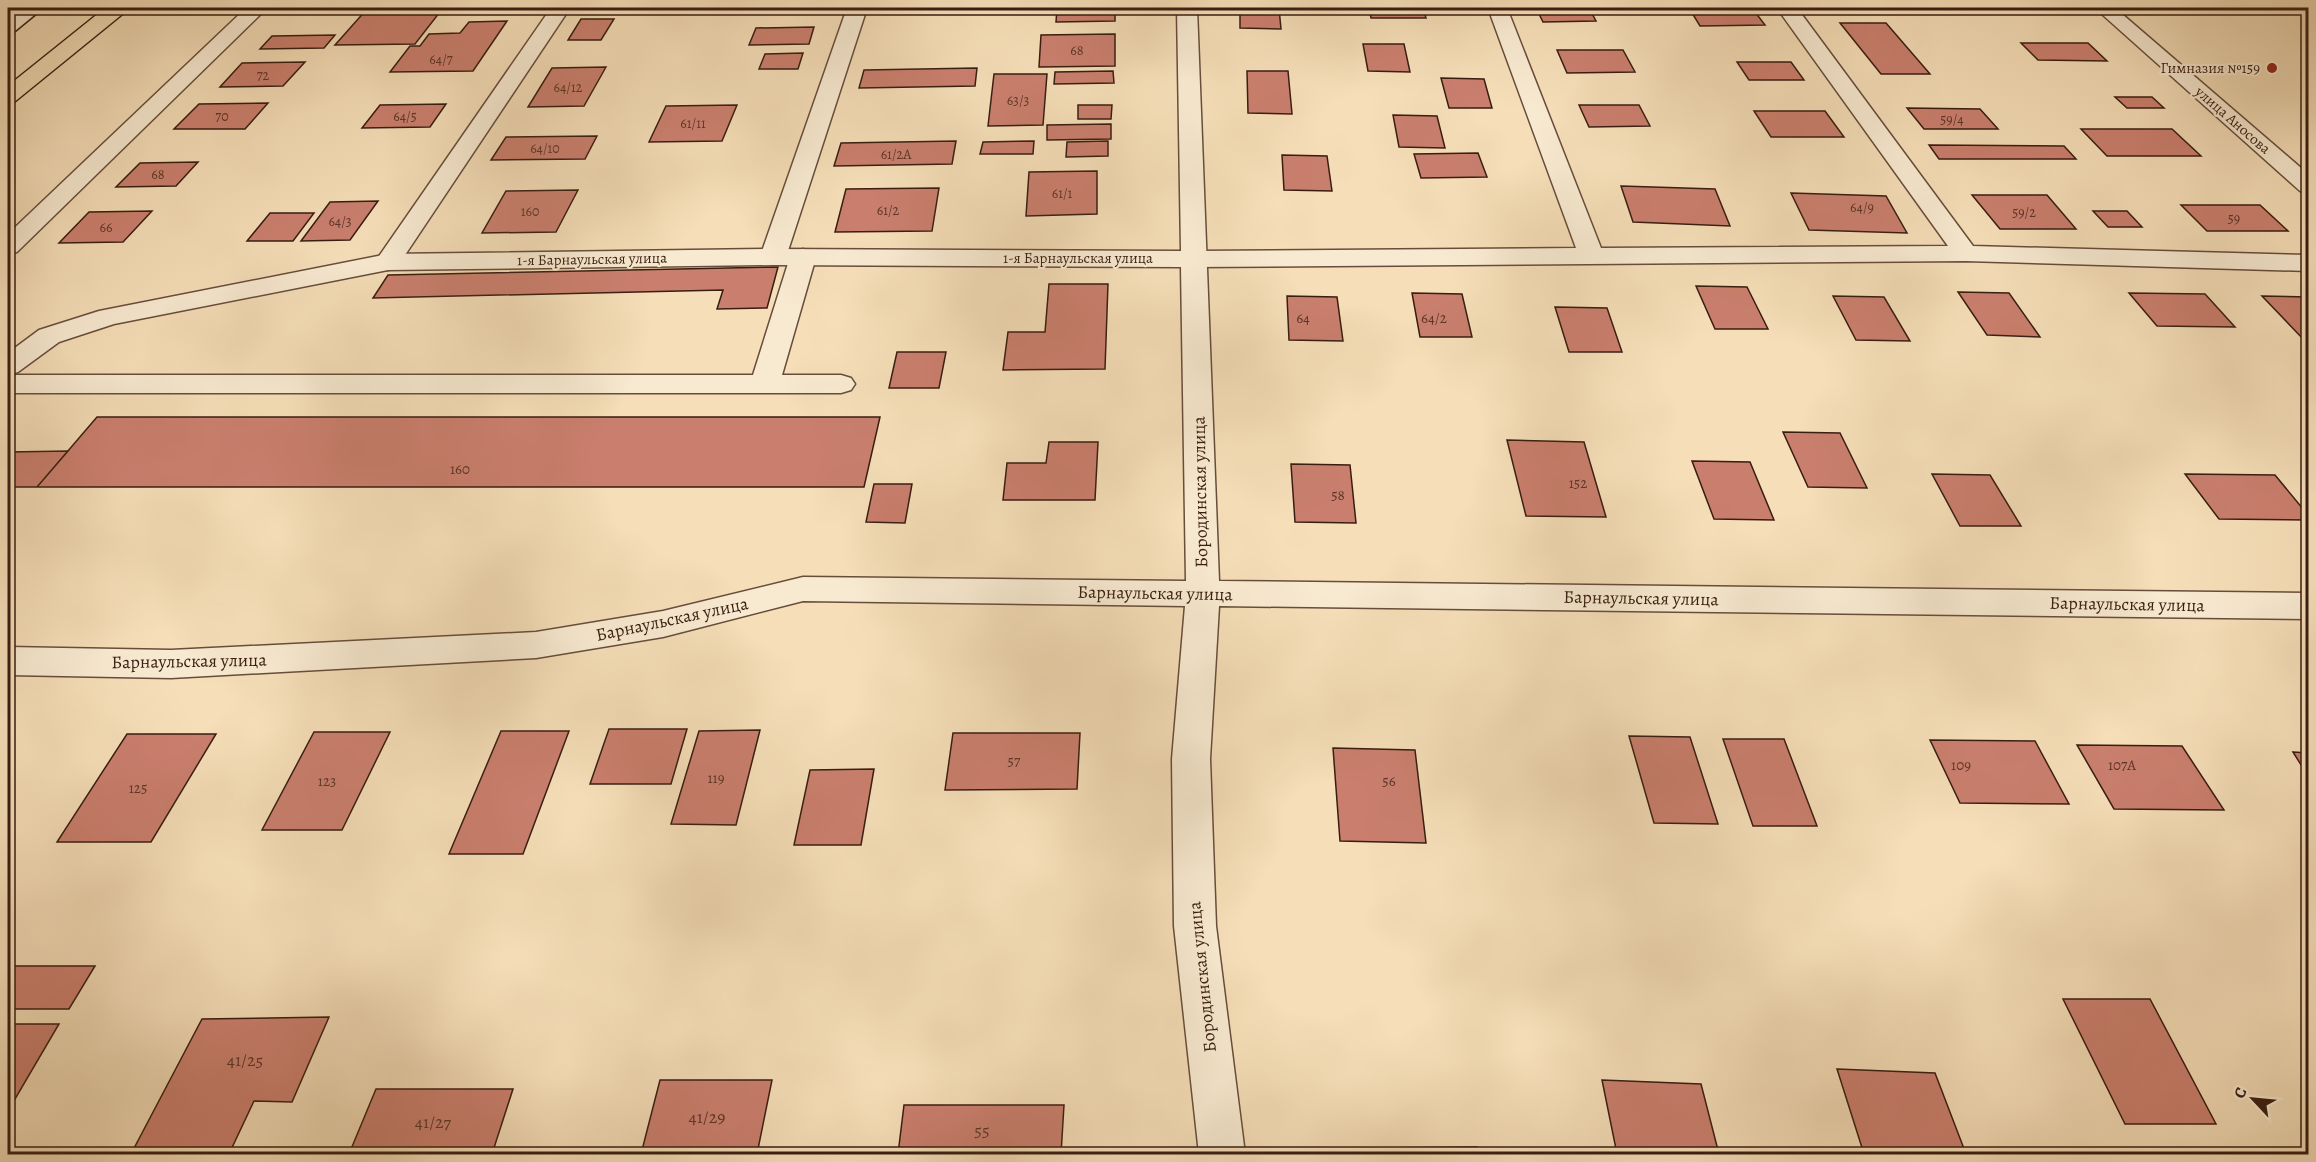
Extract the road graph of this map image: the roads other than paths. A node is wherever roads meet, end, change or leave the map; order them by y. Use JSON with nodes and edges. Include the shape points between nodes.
{"nodes":[{"id":1,"x":33,"y":8,"type":"edge"},
{"id":2,"x":257,"y":8,"type":"edge"},
{"id":3,"x":560,"y":8,"type":"edge"},
{"id":4,"x":857,"y":8,"type":"edge"},
{"id":5,"x":1187,"y":8,"type":"edge"},
{"id":6,"x":1497,"y":8,"type":"edge"},
{"id":7,"x":1787,"y":8,"type":"edge"},
{"id":8,"x":2104,"y":8,"type":"edge"},
{"id":9,"x":8,"y":27,"type":"edge"},
{"id":10,"x":2308,"y":186,"type":"edge"},
{"id":11,"x":8,"y":247,"type":"edge"},
{"id":12,"x":1966,"y":253,"type":"junction"},
{"id":13,"x":773,"y":257,"type":"junction"},
{"id":14,"x":803,"y":257,"type":"junction"},
{"id":15,"x":1592,"y":257,"type":"junction"},
{"id":16,"x":1195,"y":259,"type":"junction"},
{"id":17,"x":388,"y":262,"type":"junction"},
{"id":18,"x":2308,"y":263,"type":"edge"},
{"id":19,"x":8,"y":366,"type":"edge"},
{"id":20,"x":8,"y":384,"type":"edge"},
{"id":21,"x":765,"y":384,"type":"junction"},
{"id":22,"x":841,"y":384,"type":"dead end"},
{"id":23,"x":1203,"y":593,"type":"junction"},
{"id":24,"x":2308,"y":606,"type":"edge"},
{"id":25,"x":8,"y":661,"type":"edge"},
{"id":26,"x":1222,"y":1155,"type":"edge"}],
"edges":[{"from":1,"to":9,"type":"street"},
{"from":2,"to":11,"type":"street"},
{"from":3,"to":17,"type":"street"},
{"from":4,"to":13,"type":"street"},
{"from":5,"to":16,"type":"street","name":"Бородинская улица"},
{"from":6,"to":15,"type":"street"},
{"from":7,"to":12,"type":"street"},
{"from":8,"to":10,"type":"street","name":"улица Аносова"},
{"from":12,"to":15,"type":"street","name":"1-я Барнаульская улица"},
{"from":12,"to":18,"type":"street","name":"1-я Барнаульская улица"},
{"from":13,"to":14,"type":"street","name":"1-я Барнаульская улица"},
{"from":13,"to":17,"type":"street","name":"1-я Барнаульская улица"},
{"from":14,"to":16,"type":"street","name":"1-я Барнаульская улица"},
{"from":14,"to":21,"type":"street"},
{"from":15,"to":16,"type":"street","name":"1-я Барнаульская улица"},
{"from":16,"to":23,"type":"street","name":"Бородинская улица"},
{"from":17,"to":19,"type":"street","name":"1-я Барнаульская улица","via":[[108,317],[49,336]]},
{"from":20,"to":21,"type":"street"},
{"from":21,"to":22,"type":"street"},
{"from":23,"to":24,"type":"street","name":"Барнаульская улица"},
{"from":23,"to":25,"type":"street","name":"Барнаульская улица","via":[[803,590],[663,624],[536,645],[171,664]]},
{"from":23,"to":26,"type":"street","name":"Бородинская улица","via":[[1191,759],[1195,926]]}]}
